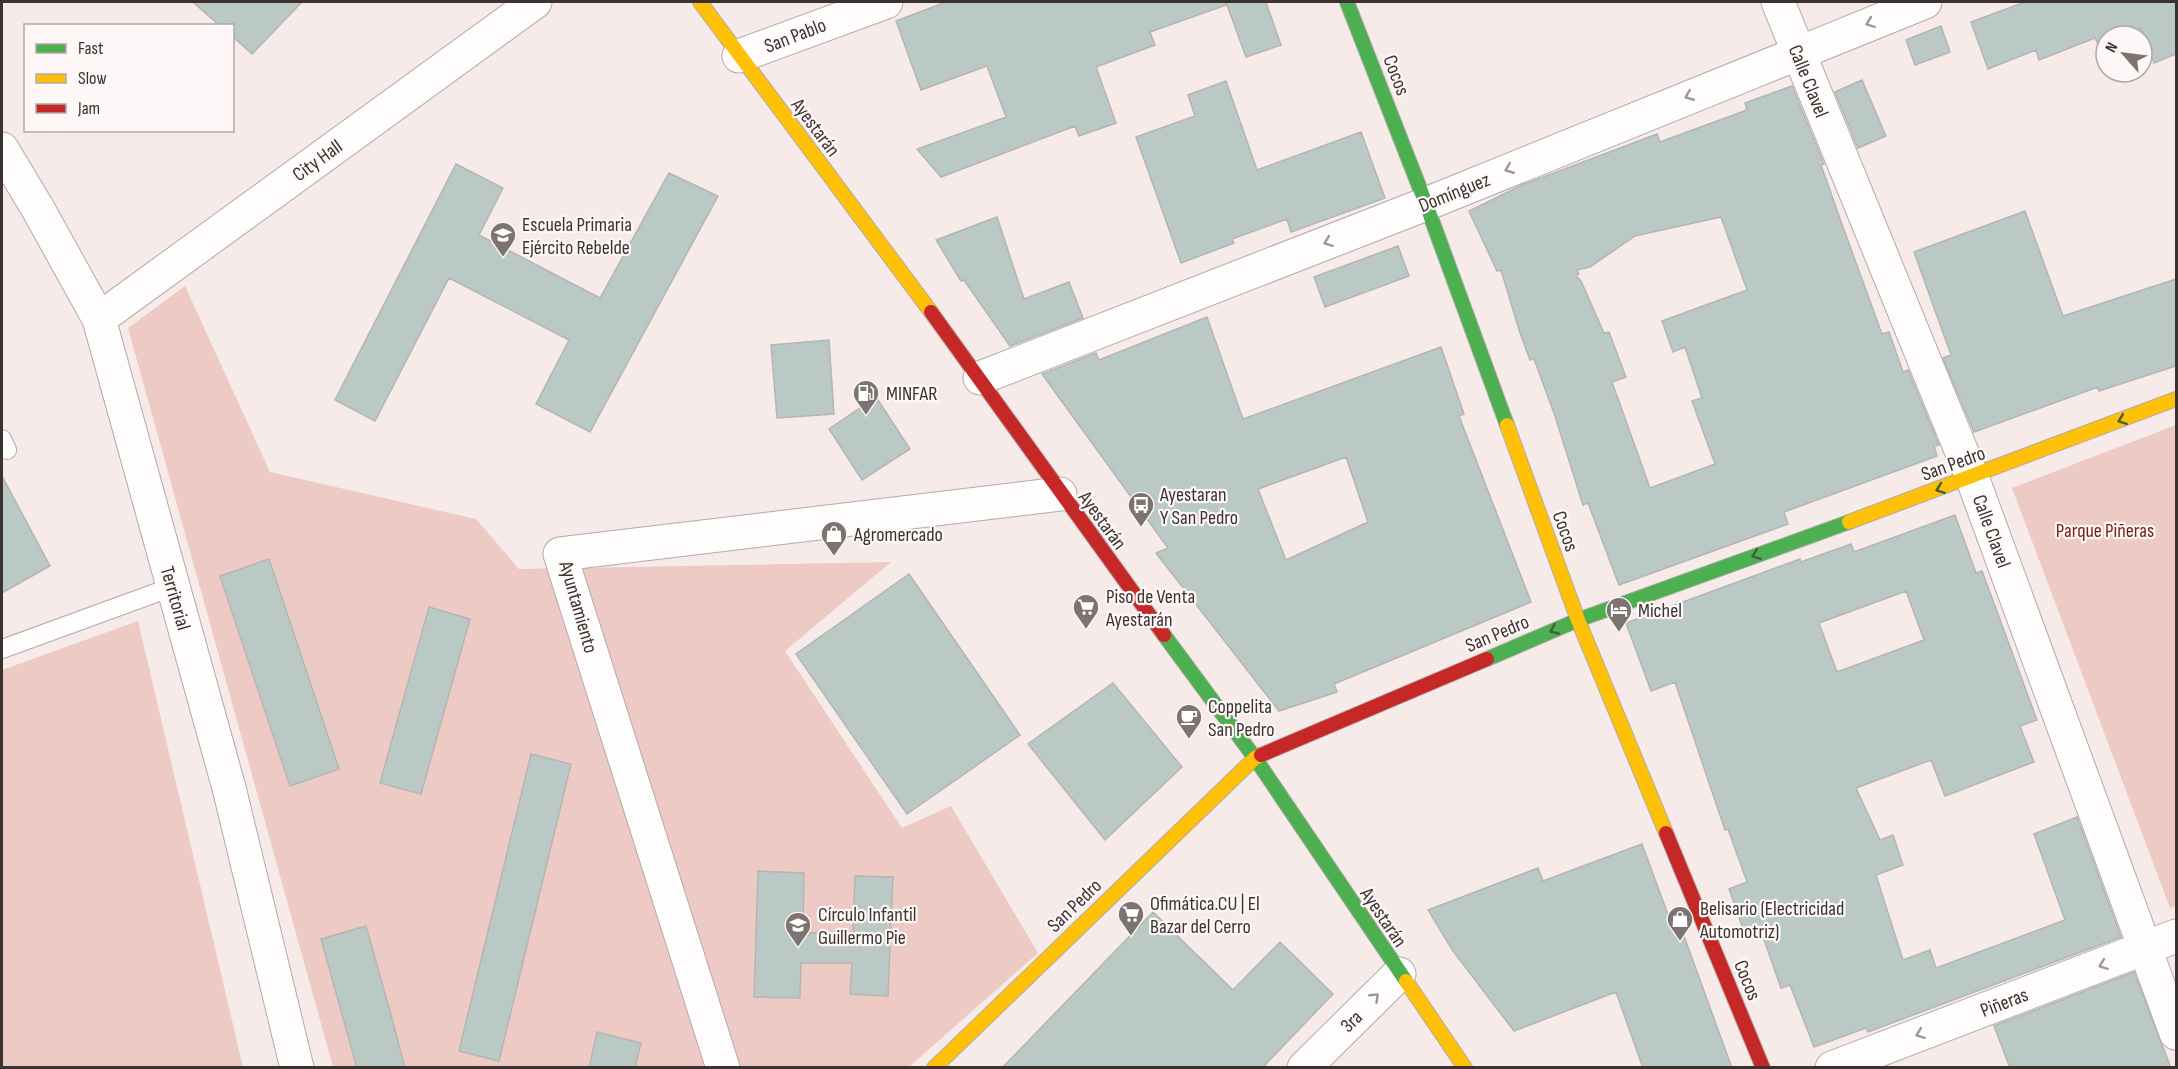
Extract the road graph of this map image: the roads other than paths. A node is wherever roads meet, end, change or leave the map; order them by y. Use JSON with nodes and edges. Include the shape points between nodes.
{"nodes":[{"id":1,"x":535,"y":2,"type":"edge"},
{"id":2,"x":700,"y":2,"type":"edge"},
{"id":3,"x":886,"y":2,"type":"edge"},
{"id":4,"x":1347,"y":2,"type":"edge"},
{"id":5,"x":1778,"y":2,"type":"edge"},
{"id":6,"x":1925,"y":2,"type":"edge"},
{"id":7,"x":1797,"y":51,"type":"junction"},
{"id":8,"x":739,"y":57,"type":"junction"},
{"id":9,"x":2,"y":149,"type":"edge"},
{"id":10,"x":1426,"y":204,"type":"junction"},
{"id":11,"x":99,"y":319,"type":"junction"},
{"id":12,"x":980,"y":378,"type":"junction"},
{"id":13,"x":2176,"y":399,"type":"edge"},
{"id":14,"x":1972,"y":477,"type":"junction"},
{"id":15,"x":1060,"y":494,"type":"junction"},
{"id":16,"x":172,"y":587,"type":"junction"},
{"id":17,"x":1578,"y":620,"type":"junction"},
{"id":18,"x":2,"y":649,"type":"edge"},
{"id":19,"x":1255,"y":759,"type":"junction"},
{"id":20,"x":2176,"y":936,"type":"edge"},
{"id":21,"x":2146,"y":949,"type":"junction"},
{"id":22,"x":1399,"y":974,"type":"junction"},
{"id":23,"x":2176,"y":1033,"type":"edge"},
{"id":24,"x":297,"y":1068,"type":"edge"},
{"id":25,"x":723,"y":1068,"type":"edge"},
{"id":26,"x":934,"y":1068,"type":"edge"},
{"id":27,"x":1304,"y":1068,"type":"edge"},
{"id":28,"x":1465,"y":1068,"type":"edge"},
{"id":29,"x":1763,"y":1068,"type":"edge"},
{"id":30,"x":1832,"y":1068,"type":"edge"}],
"edges":[{"from":1,"to":11,"type":"street","name":"City Hall"},
{"from":2,"to":8,"type":"street","name":"Ayestarán"},
{"from":3,"to":8,"type":"street","name":"San Pablo"},
{"from":4,"to":10,"type":"street","name":"Cocos"},
{"from":5,"to":7,"type":"street","name":"Calle Clavel"},
{"from":6,"to":7,"type":"street","name":"Domínguez","one_way":true},
{"from":7,"to":10,"type":"street","name":"Domínguez","one_way":true},
{"from":7,"to":14,"type":"street","name":"Calle Clavel"},
{"from":8,"to":12,"type":"street","name":"Ayestarán"},
{"from":9,"to":11,"type":"street","name":"Territorial"},
{"from":10,"to":12,"type":"street","name":"Domínguez","one_way":true},
{"from":10,"to":17,"type":"street","name":"Cocos"},
{"from":11,"to":16,"type":"street","name":"Territorial"},
{"from":12,"to":15,"type":"street","name":"Ayestarán"},
{"from":13,"to":14,"type":"street","name":"San Pedro","one_way":true},
{"from":14,"to":17,"type":"street","name":"San Pedro","one_way":true},
{"from":14,"to":21,"type":"street","name":"Calle Clavel"},
{"from":15,"to":19,"type":"street","name":"Ayestarán"},
{"from":15,"to":25,"type":"street","name":"Ayuntamiento","via":[[560,555]]},
{"from":16,"to":18,"type":"lane"},
{"from":16,"to":24,"type":"street","name":"Territorial","via":[[229,788]]},
{"from":17,"to":19,"type":"street","name":"San Pedro","one_way":true},
{"from":17,"to":29,"type":"street","name":"Cocos"},
{"from":19,"to":22,"type":"street","name":"Ayestarán"},
{"from":19,"to":26,"type":"street","name":"San Pedro"},
{"from":20,"to":21,"type":"street","name":"Piñeras"},
{"from":21,"to":23,"type":"street","name":"Calle Clavel"},
{"from":21,"to":30,"type":"street","name":"Piñeras","one_way":true},
{"from":27,"to":22,"type":"street","name":"3ra","one_way":true},
{"from":22,"to":28,"type":"street","name":"Ayestarán"}]}
